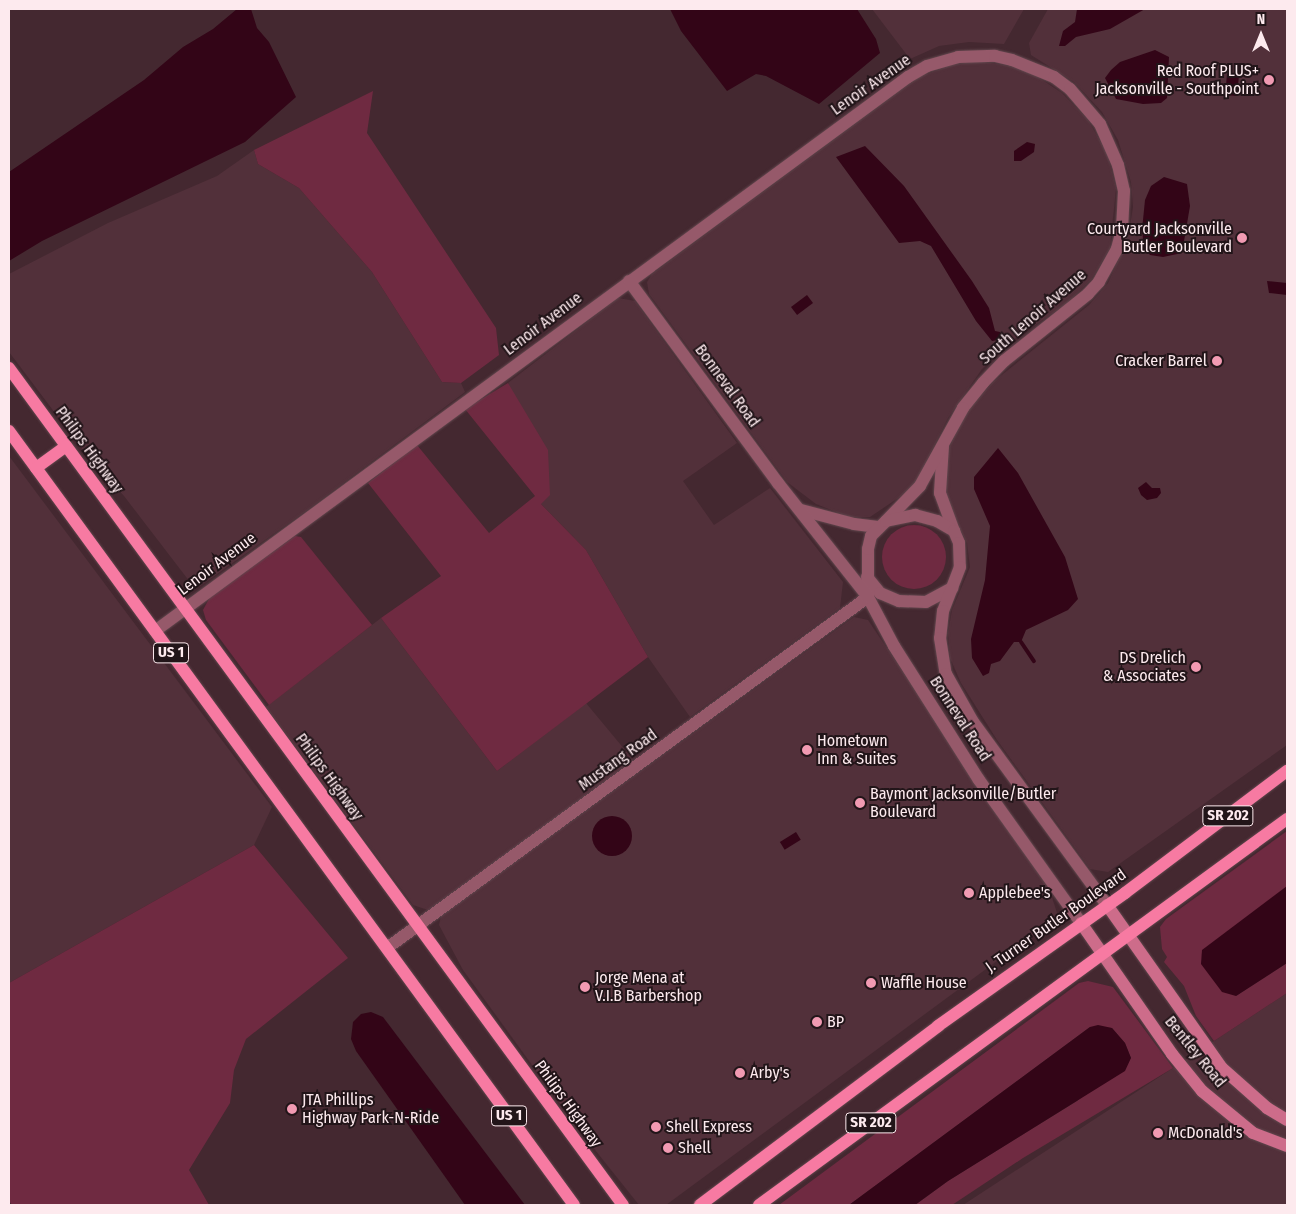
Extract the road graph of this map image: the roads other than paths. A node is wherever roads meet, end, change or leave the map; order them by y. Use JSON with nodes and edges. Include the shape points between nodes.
{"nodes":[{"id":1,"x":1124,"y":204,"type":"joint"},
{"id":2,"x":629,"y":281,"type":"junction"},
{"id":3,"x":9,"y":368,"type":"edge"},
{"id":4,"x":9,"y":431,"type":"edge"},
{"id":5,"x":66,"y":446,"type":"junction"},
{"id":6,"x":943,"y":446,"type":"junction"},
{"id":7,"x":36,"y":468,"type":"junction"},
{"id":8,"x":801,"y":510,"type":"junction"},
{"id":9,"x":882,"y":524,"type":"junction"},
{"id":10,"x":954,"y":531,"type":"junction"},
{"id":11,"x":867,"y":577,"type":"junction"},
{"id":12,"x":952,"y":588,"type":"junction"},
{"id":13,"x":868,"y":597,"type":"junction"},
{"id":14,"x":185,"y":608,"type":"junction"},
{"id":15,"x":155,"y":631,"type":"junction"},
{"id":16,"x":1287,"y":772,"type":"edge"},
{"id":17,"x":1287,"y":819,"type":"edge"},
{"id":18,"x":1107,"y":905,"type":"junction"},
{"id":19,"x":1081,"y":923,"type":"junction"},
{"id":20,"x":418,"y":926,"type":"junction"},
{"id":21,"x":1126,"y":935,"type":"junction"},
{"id":22,"x":387,"y":948,"type":"junction"},
{"id":23,"x":1100,"y":953,"type":"junction"},
{"id":24,"x":1287,"y":1120,"type":"edge"},
{"id":25,"x":1287,"y":1146,"type":"edge"},
{"id":26,"x":763,"y":1203,"type":"edge"},
{"id":27,"x":574,"y":1205,"type":"edge"},
{"id":28,"x":623,"y":1205,"type":"edge"},
{"id":29,"x":700,"y":1205,"type":"edge"}],
"edges":[{"from":1,"to":2,"type":"street","name":"Lenoir Avenue","via":[[1122,180],[1111,147],[1100,124],[1070,90],[1042,70],[1012,60],[995,56],[958,57],[927,66],[908,77]]},
{"from":1,"to":6,"type":"street","name":"South Lenoir Avenue","via":[[1117,249],[1099,282],[1068,312],[1004,361],[963,408]]},
{"from":2,"to":8,"type":"street","name":"Bonneval Road"},
{"from":2,"to":14,"type":"street","name":"Lenoir Avenue"},
{"from":3,"to":5,"type":"main road","name":"Philips Highway","number":"US 1"},
{"from":4,"to":7,"type":"main road","number":"US 1"},
{"from":5,"to":7,"type":"main road"},
{"from":5,"to":14,"type":"main road","name":"Philips Highway","number":"US 1"},
{"from":6,"to":9,"type":"street","name":"South Lenoir Avenue","via":[[911,498]]},
{"from":6,"to":10,"type":"street","name":"South Lenoir Avenue","via":[[940,493]]},
{"from":7,"to":15,"type":"main road","number":"US 1"},
{"from":8,"to":9,"type":"street","via":[[854,524]]},
{"from":8,"to":13,"type":"street","name":"Bonneval Road"},
{"from":9,"to":10,"type":"street","via":[[914,515],[938,521]]},
{"from":9,"to":11,"type":"street","name":"Bonneval Road","via":[[868,549]]},
{"from":10,"to":12,"type":"street","name":"Bonneval Road","via":[[959,543],[960,568]]},
{"from":11,"to":12,"type":"street","via":[[880,593],[899,601],[926,602]]},
{"from":11,"to":13,"type":"street","name":"Bonneval Road"},
{"from":12,"to":18,"type":"street","name":"Bonneval Road","via":[[940,638],[946,674],[973,722]]},
{"from":13,"to":19,"type":"street","name":"Bonneval Road","via":[[894,646],[979,780]]},
{"from":13,"to":20,"type":"street","name":"Mustang Road"},
{"from":14,"to":15,"type":"street","name":"Lenoir Avenue"},
{"from":14,"to":20,"type":"main road","name":"Philips Highway","number":"US 1"},
{"from":15,"to":22,"type":"main road","number":"US 1"},
{"from":16,"to":18,"type":"main road","name":"J. Turner Butler Boulevard","number":"SR 202"},
{"from":17,"to":21,"type":"main road","number":"SR 202"},
{"from":18,"to":19,"type":"main road","name":"J. Turner Butler Boulevard","number":"SR 202"},
{"from":18,"to":21,"type":"street","name":"Bonneval Road"},
{"from":19,"to":23,"type":"street","name":"Bonneval Road"},
{"from":19,"to":29,"type":"main road","name":"J. Turner Butler Boulevard","number":"SR 202"},
{"from":20,"to":22,"type":"street","name":"Mustang Road"},
{"from":20,"to":28,"type":"main road","name":"Philips Highway","number":"US 1"},
{"from":21,"to":23,"type":"main road","number":"SR 202"},
{"from":21,"to":24,"type":"street","name":"Bentley Road","via":[[1222,1068],[1267,1108]]},
{"from":22,"to":27,"type":"main road","number":"US 1"},
{"from":23,"to":25,"type":"street","name":"Bentley Road","via":[[1202,1091],[1253,1133]]},
{"from":23,"to":26,"type":"main road","number":"SR 202"}]}
